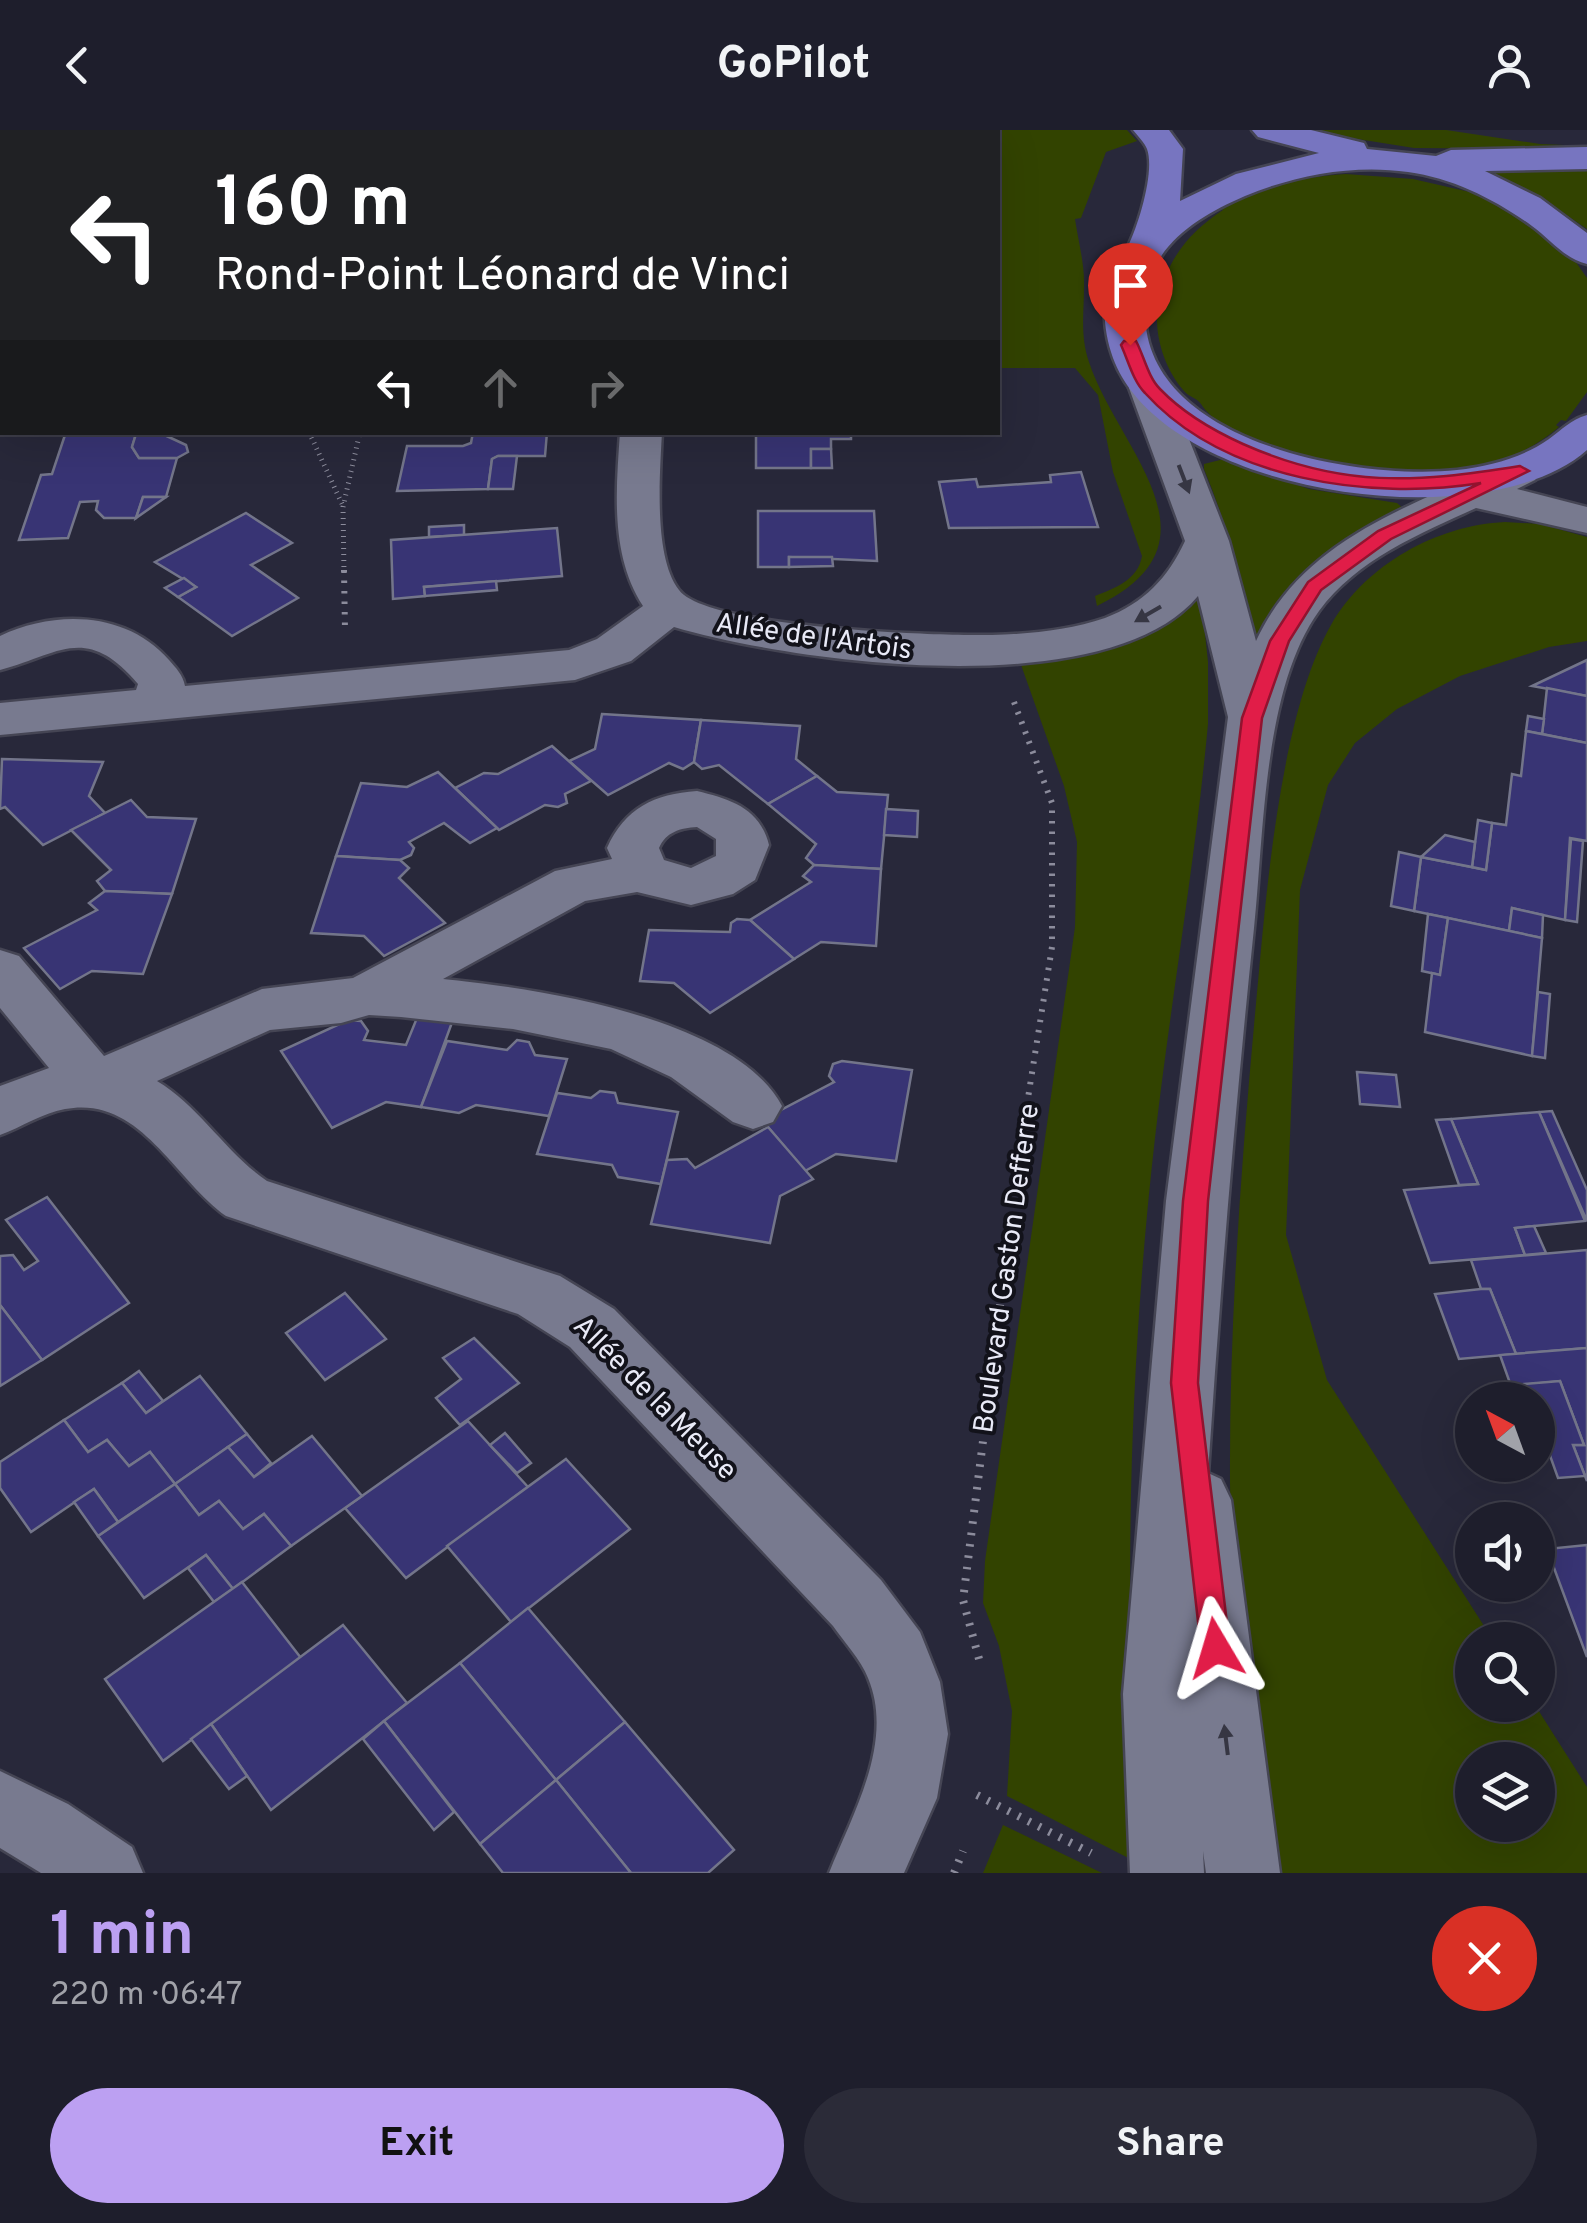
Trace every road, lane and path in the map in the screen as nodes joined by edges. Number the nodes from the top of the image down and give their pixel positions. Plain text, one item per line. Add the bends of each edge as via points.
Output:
1 (1151, 130) edge
2 (1270, 130) edge
3 (1587, 158) edge
4 (1393, 160) junction
5 (1148, 247) junction
6 (1587, 253) edge
7 (1149, 388) junction
8 (1587, 428) edge
9 (310, 435) edge
10 (359, 435) edge
11 (641, 435) edge
12 (1520, 471) junction
13 (1400, 485) junction
14 (1475, 494) junction
15 (343, 508) junction
16 (1587, 520) edge
17 (1208, 541) junction
18 (670, 608) junction
19 (0, 654) edge
20 (346, 686) junction
21 (1013, 699) dead end
22 (156, 704) junction
23 (1252, 718) junction
24 (0, 719) edge
25 (644, 872) dead end
26 (0, 970) edge
27 (368, 995) junction
28 (95, 1084) junction
29 (753, 1106) dead end
30 (0, 1112) edge
31 (1184, 1383) junction
32 (982, 1671) dead end
33 (909, 1761) junction
34 (985, 1784) dead end
35 (983, 1799) junction
36 (0, 1808) edge
37 (976, 1817) dead end
38 (969, 1836) dead end
39 (1098, 1856) dead end
40 (106, 1873) edge
41 (866, 1873) edge
42 (954, 1873) edge
43 (1167, 1873) edge
44 (1243, 1873) edge

1 - 5 main road via 1165,150 1164,193
2 - 4 main road
3 - 4 main road
4 - 5 main road via 1246,180 1183,212
4 - 6 main road via 1503,192 1556,222
5 - 7 main road via 1130,277 1125,313
7 - 13 main road via 1212,436 1270,462 1336,481
7 -> 17 street
8 - 12 main road via 1560,452
9 - 15 path
10 - 15 path
11 - 18 street via 637,503 650,572
12 - 13 main road
12 - 14 street
13 - 14 street
14 - 16 street
14 - 23 street via 1384,535 1314,586 1279,641
15 - 20 path
17 -> 18 street, Allée de l'Artois via 1182,589 1150,614 1106,632 995,650 909,650 752,631
17 - 23 street
18 - 20 street via 626,643 575,665
19 - 22 street via 33,640 96,632 152,669 162,682
20 - 22 street
21 - 32 path, Boulevard Gaston Defferre via 1052,803 1052,947 965,1570 963,1600
22 - 24 street
23 - 31 street via 1196,1201
25 - 27 street via 573,884
26 - 28 street
27 - 28 street via 262,1010
27 - 29 street via 564,1019 647,1040 721,1079
28 - 30 street, Allée de la Meuse via 40,1093
28 - 33 street, Allée de la Meuse via 141,1099 214,1176 248,1198 538,1294 592,1328 878,1630 905,1682
31 - 43 street via 1158,1694
44 -> 31 street
33 - 35 path
33 - 41 street, Allée de la Meuse
34 - 35 path
35 - 37 path
35 - 39 path
36 - 40 street
38 - 42 path

